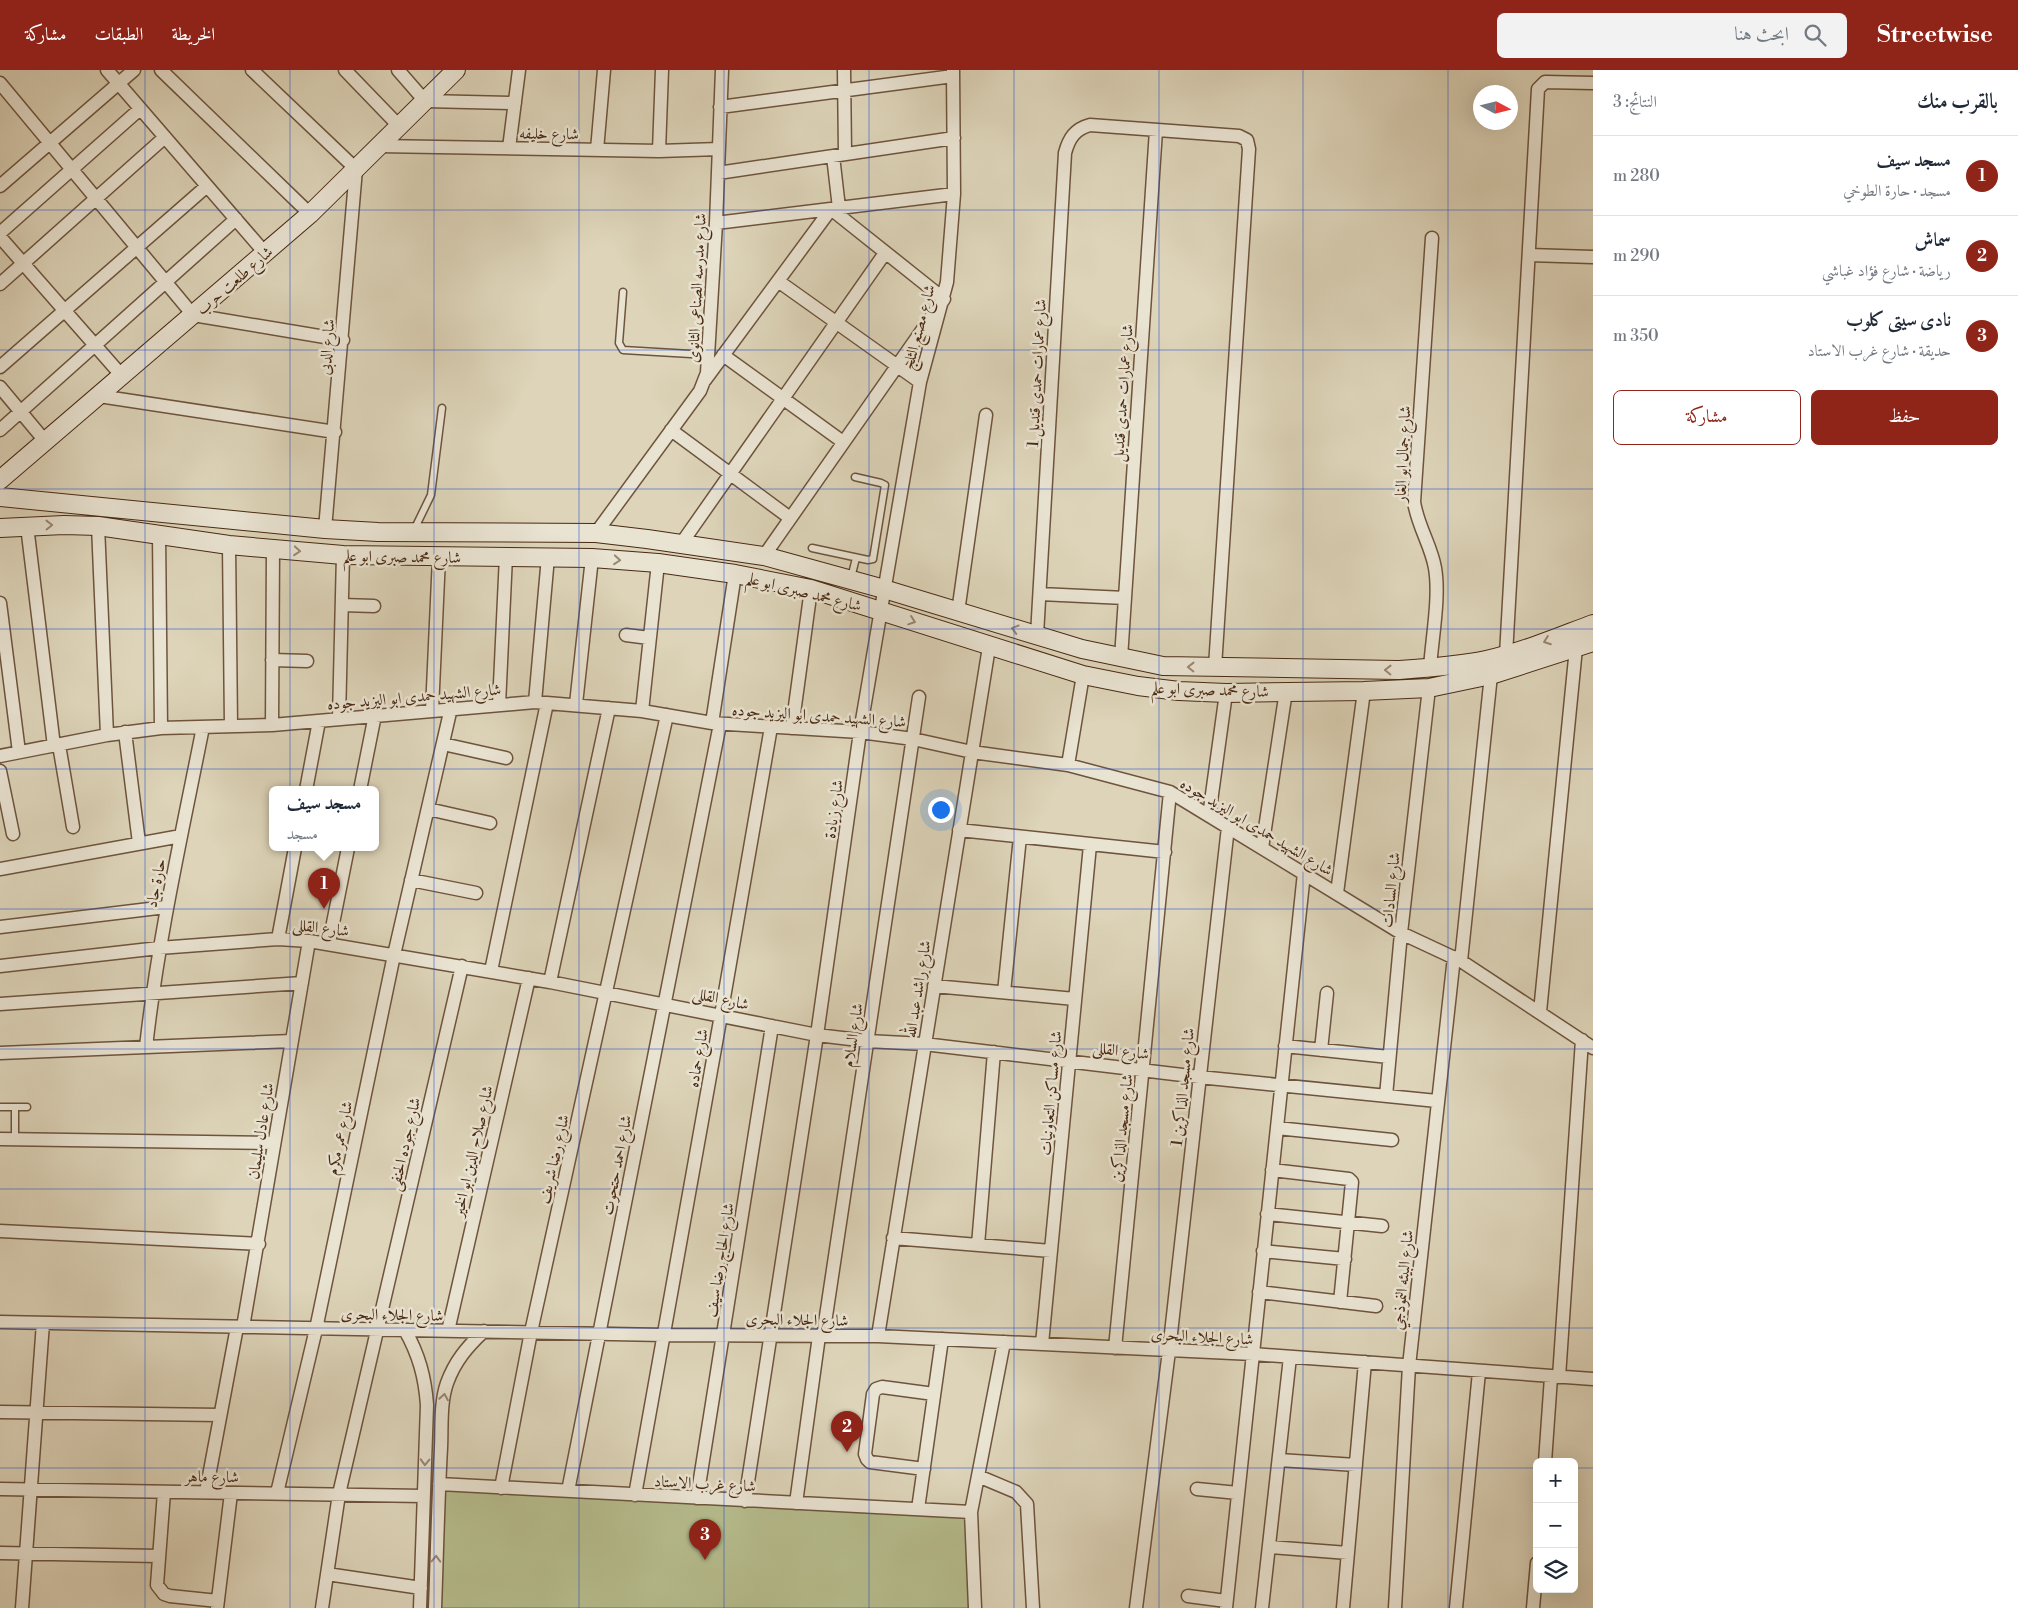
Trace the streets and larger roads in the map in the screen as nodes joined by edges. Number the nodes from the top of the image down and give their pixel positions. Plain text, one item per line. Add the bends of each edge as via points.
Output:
1 (107, 70) edge
2 (134, 70) edge
3 (161, 70) edge
4 (252, 70) edge
5 (345, 70) edge
6 (398, 70) edge
7 (519, 70) edge
8 (604, 70) edge
9 (662, 70) edge
10 (722, 70) edge
11 (844, 70) edge
12 (451, 72) edge
13 (953, 73) edge
14 (0, 83) edge
15 (118, 83) junction
16 (1593, 83) edge
17 (844, 90) junction
18 (425, 100) junction
19 (514, 103) junction
20 (720, 108) junction
21 (140, 109) junction
22 (399, 126) junction
23 (1156, 130) junction
24 (165, 137) junction
25 (954, 138) junction
26 (50, 143) junction
27 (379, 146) junction
28 (509, 148) junction
29 (719, 149) junction
30 (597, 150) junction
31 (659, 151) junction
32 (839, 155) junction
33 (72, 169) junction
34 (356, 169) junction
35 (718, 173) junction
36 (0, 186) edge
37 (207, 186) junction
38 (954, 194) junction
39 (96, 199) junction
40 (835, 208) junction
41 (310, 214) junction
42 (236, 219) junction
43 (716, 223) junction
44 (0, 233) edge
45 (0, 238) edge
46 (1432, 238) dead end
47 (136, 247) junction
48 (265, 253) junction
49 (885, 253) junction
50 (1529, 255) junction
51 (1593, 257) edge
52 (23, 264) junction
53 (778, 281) junction
54 (165, 282) junction
55 (0, 284) edge
56 (944, 299) junction
57 (64, 310) junction
58 (193, 315) junction
59 (836, 322) junction
60 (343, 340) junction
61 (95, 345) junction
62 (723, 355) junction
63 (897, 366) junction
64 (0, 367) edge
65 (122, 376) junction
66 (705, 380) junction
67 (920, 382) junction
68 (0, 387) edge
69 (99, 396) junction
70 (783, 398) junction
71 (20, 411) junction
72 (986, 415) dead end
73 (0, 430) edge
74 (671, 430) junction
75 (335, 432) junction
76 (45, 441) junction
77 (843, 442) junction
78 (730, 474) junction
79 (1, 483) edge
80 (0, 497) edge
81 (790, 518) junction
82 (27, 526) junction
83 (98, 526) junction
84 (0, 528) edge
85 (326, 529) junction
86 (159, 534) junction
87 (596, 534) junction
88 (680, 544) junction
89 (229, 545) junction
90 (273, 549) junction
91 (344, 555) junction
92 (506, 556) junction
93 (764, 556) junction
94 (439, 557) junction
95 (548, 557) junction
96 (592, 558) junction
97 (658, 563) junction
98 (735, 574) junction
99 (811, 589) junction
100 (884, 589) junction
101 (1040, 594) junction
102 (1125, 598) junction
103 (0, 603) edge
104 (342, 605) junction
105 (374, 606) dead end
106 (880, 610) junction
107 (958, 612) junction
108 (1593, 624) edge
109 (626, 635) dead end
110 (1037, 635) junction
111 (650, 638) junction
112 (1593, 642) edge
113 (989, 647) junction
114 (1576, 648) junction
115 (1506, 655) junction
116 (1121, 658) junction
117 (272, 660) junction
118 (308, 661) dead end
119 (1215, 667) junction
120 (1430, 668) junction
121 (1083, 675) junction
122 (1491, 675) junction
123 (1429, 688) junction
124 (1286, 691) junction
125 (1364, 691) junction
126 (1226, 693) junction
127 (919, 696) dead end
128 (541, 703) junction
129 (576, 704) junction
130 (499, 705) junction
131 (451, 708) junction
132 (609, 708) junction
133 (432, 710) junction
134 (642, 711) junction
135 (375, 715) junction
136 (667, 715) junction
137 (339, 718) junction
138 (319, 721) junction
139 (272, 724) junction
140 (716, 724) junction
141 (231, 726) junction
142 (204, 727) junction
143 (771, 727) junction
144 (161, 728) junction
145 (792, 728) junction
146 (125, 732) junction
147 (860, 732) junction
148 (107, 735) junction
149 (912, 739) junction
150 (443, 744) junction
151 (56, 745) junction
152 (19, 752) junction
153 (972, 752) junction
154 (0, 756) edge
155 (506, 758) dead end
156 (1068, 765) junction
157 (0, 771) edge
158 (307, 786) edge
159 (361, 786) edge
160 (1170, 792) junction
161 (428, 809) junction
162 (1209, 816) junction
163 (490, 823) dead end
164 (73, 827) dead end
165 (1228, 828) junction
166 (959, 830) junction
167 (13, 834) dead end
168 (181, 836) junction
169 (1020, 837) junction
170 (139, 843) junction
171 (1090, 844) junction
172 (1262, 848) junction
173 (294, 851) edge
174 (347, 851) edge
175 (1165, 852) junction
176 (0, 869) edge
177 (1304, 873) junction
178 (411, 880) junction
179 (476, 893) dead end
180 (1337, 893) junction
181 (166, 907) junction
182 (0, 927) edge
183 (1401, 933) junction
184 (278, 939) junction
185 (309, 941) junction
186 (329, 943) junction
187 (159, 948) junction
188 (394, 955) junction
189 (1457, 959) junction
190 (0, 966) edge
191 (462, 966) junction
192 (491, 971) junction
193 (529, 978) junction
194 (550, 982) junction
195 (302, 983) junction
196 (934, 986) junction
197 (607, 992) junction
198 (1004, 992) junction
199 (1327, 993) dead end
200 (152, 994) junction
201 (1075, 999) junction
202 (665, 1003) junction
203 (0, 1004) edge
204 (1540, 1012) junction
205 (721, 1015) junction
206 (772, 1026) junction
207 (818, 1035) junction
208 (1582, 1040) junction
209 (292, 1041) junction
210 (867, 1041) junction
211 (924, 1044) junction
212 (1285, 1046) junction
213 (146, 1047) junction
214 (1593, 1048) edge
215 (1321, 1050) junction
216 (994, 1052) junction
217 (0, 1053) edge
218 (1390, 1057) junction
219 (1069, 1060) junction
220 (1143, 1070) junction
221 (1199, 1077) junction
222 (1281, 1086) junction
223 (1386, 1096) junction
224 (1437, 1101) junction
225 (1277, 1128) junction
226 (0, 1139) edge
227 (1392, 1140) dead end
228 (274, 1142) junction
229 (1272, 1170) junction
230 (1267, 1214) junction
231 (1348, 1222) junction
232 (1382, 1226) dead end
233 (0, 1231) edge
234 (893, 1238) junction
235 (259, 1244) junction
236 (978, 1245) junction
237 (1051, 1251) junction
238 (1263, 1252) junction
239 (1345, 1260) junction
240 (1259, 1292) junction
241 (1340, 1302) junction
242 (1376, 1306) dead end
243 (0, 1322) edge
244 (43, 1323) junction
245 (240, 1327) junction
246 (316, 1329) junction
247 (378, 1330) junction
248 (405, 1330) junction
249 (448, 1331) junction
250 (484, 1331) junction
251 (531, 1332) junction
252 (599, 1333) junction
253 (664, 1335) junction
254 (723, 1335) junction
255 (771, 1336) junction
256 (821, 1336) junction
257 (878, 1336) junction
258 (942, 1339) junction
259 (1004, 1342) junction
260 (1042, 1344) junction
261 (1115, 1348) junction
262 (1169, 1351) junction
263 (1252, 1354) junction
264 (1290, 1357) junction
265 (1365, 1362) junction
266 (1409, 1366) junction
267 (1479, 1372) junction
268 (1555, 1377) junction
269 (1593, 1379) edge
270 (934, 1394) junction
271 (0, 1412) edge
272 (37, 1412) junction
273 (220, 1415) junction
274 (426, 1432) junction
275 (441, 1433) junction
276 (1545, 1458) edge
277 (1279, 1460) junction
278 (1356, 1465) junction
279 (924, 1469) junction
280 (978, 1476) junction
281 (439, 1484) junction
282 (501, 1488) junction
283 (0, 1489) edge
284 (31, 1489) junction
285 (1197, 1489) dead end
286 (568, 1491) junction
287 (164, 1492) junction
288 (206, 1492) junction
289 (231, 1493) junction
290 (277, 1493) junction
291 (1238, 1493) junction
292 (339, 1494) junction
293 (635, 1495) junction
294 (424, 1496) junction
295 (697, 1498) junction
296 (745, 1501) junction
297 (796, 1503) junction
298 (918, 1509) junction
299 (971, 1512) junction
300 (1269, 1547) junction
301 (0, 1553) edge
302 (1348, 1553) junction
303 (26, 1554) junction
304 (158, 1556) junction
305 (327, 1574) junction
306 (421, 1588) junction
307 (1534, 1593) edge
308 (1188, 1596) dead end
309 (1226, 1604) edge
310 (217, 1605) edge
311 (22, 1608) edge
312 (322, 1608) edge
313 (420, 1608) edge
314 (435, 1608) edge
315 (975, 1608) edge
316 (1033, 1608) edge
317 (1136, 1608) edge
318 (1262, 1608) edge
319 (1343, 1608) edge
320 (1395, 1608) edge
321 (1456, 1608) edge
322 (1533, 1608) edge

1 - 15 street
2 - 15 street
3 - 41 street
4 - 34 street
5 - 22 street
6 - 18 street
7 - 19 street
8 - 30 street
9 - 31 street
10 - 20 street, شارع مدرسه الصناعى الثانوى
11 - 17 street
12 - 18 street, شارع طلعت حرب
13 - 17 street
13 - 25 street, شارع مصنع الثلج
14 - 26 street
15 - 21 street
15 - 26 street
16 - 50 street via 1545,82 1538,89
17 - 20 street
17 - 32 street
18 - 19 street
18 - 22 street, شارع طلعت حرب
19 - 28 street
20 - 29 street, شارع مدرسه الصناعى الثانوى
21 - 24 street
21 - 33 street
22 - 27 street, شارع طلعت حرب
23 - 101 street, شارع عمارات حمدى قنديل 1 via 1090,125 1070,138 1065,154
23 - 102 street, شارع عمارات حمدى قنديل
23 - 119 street via 1239,136 1245,138 1249,146
24 - 37 street
24 - 39 street
25 - 32 street
25 - 38 street, شارع مصنع الثلج
26 - 33 street
26 - 36 street
27 - 28 street, شارع خليفه
27 - 34 street, شارع طلعت حرب
28 - 30 street, شارع خليفه
29 - 31 street, شارع خليفه
29 - 35 street, شارع مدرسه الصناعى الثانوى
30 - 31 street, شارع خليفه
32 - 35 street
32 - 40 street
33 - 39 street
33 - 44 street
34 - 41 street, شارع طلعت حرب
34 - 60 street, شارع الدبى
35 - 43 street, شارع مدرسه الصناعى الثانوى
37 - 42 street
37 - 47 street
38 - 40 street
38 - 56 street, شارع مصنع الثلج
39 - 47 street
39 - 52 street
40 - 43 street
40 - 49 street
40 - 53 street
41 - 48 street, شارع طلعت حرب
42 - 48 street
42 - 54 street
43 - 66 street, شارع مدرسه الصناعى الثانوى
45 - 52 street
46 - 120 street, شارع جمال ابو الغار via 1414,502 1436,574
47 - 54 street
47 - 57 street
48 - 58 street, شارع طلعت حرب
49 - 56 street
49 - 59 street
50 - 51 street
50 - 115 street
52 - 55 street
52 - 57 street
53 - 59 street
53 - 62 street
54 - 58 street
54 - 61 street
56 - 63 street
56 - 67 street, شارع مصنع الثلج
57 - 61 street
57 - 64 street
58 - 60 street
58 - 65 street, شارع طلعت حرب
59 - 63 street
59 - 70 street
60 - 75 street, شارع الدبى
61 - 65 street
61 - 71 street
62 - 66 street
62 - 70 street
63 - 67 street
63 - 77 street
65 - 69 street, شارع طلعت حرب
66 - 74 street, شارع مدرسه الصناعى الثانوى
67 - 100 street, شارع مصنع الثلج
68 - 71 street
69 - 75 street
69 - 76 street, شارع طلعت حرب
70 - 77 street
70 - 78 street
71 - 73 street
71 - 76 street
72 - 107 street
74 - 78 street
74 - 87 street, شارع مدرسه الصناعى الثانوى
75 - 85 street, شارع الدبى
76 - 79 street, شارع طلعت حرب
77 - 81 street
78 - 81 street
78 - 88 street
80 - 85 street, شارع محمد صبرى ابو علم
81 - 93 street
82 -> 83 street, شارع محمد صبرى ابو علم
82 - 84 street, شارع محمد صبرى ابو علم
82 - 151 street
83 - 86 street, شارع محمد صبرى ابو علم
83 - 148 street
85 - 87 street, شارع محمد صبرى ابو علم
86 - 89 street, شارع محمد صبرى ابو علم
86 - 144 street
87 - 88 street, شارع محمد صبرى ابو علم
88 - 93 street, شارع محمد صبرى ابو علم
89 - 90 street, شارع محمد صبرى ابو علم
89 - 141 street
90 -> 91 street, شارع محمد صبرى ابو علم
90 - 117 street
91 - 94 street, شارع محمد صبرى ابو علم
91 - 104 street
92 - 94 street, شارع محمد صبرى ابو علم
92 - 95 street, شارع محمد صبرى ابو علم
92 - 130 street
93 - 100 street, شارع محمد صبرى ابو علم
94 - 133 street
95 - 96 street, شارع محمد صبرى ابو علم
95 - 128 street
96 -> 97 street, شارع محمد صبرى ابو علم
96 - 129 street
97 - 98 street, شارع محمد صبرى ابو علم
97 - 111 street
98 - 99 street, شارع محمد صبرى ابو علم
98 - 140 street, شارع احمد حتحوت
99 - 106 street, شارع محمد صبرى ابو علم
99 - 145 street
100 - 106 street, شارع زيادة
100 - 107 street, شارع محمد صبرى ابو علم
101 - 102 street
101 - 110 street, شارع عمارات حمدى قنديل 1
102 - 116 street, شارع عمارات حمدى قنديل
103 - 152 street
104 - 105 street
104 - 137 street
106 -> 113 street, شارع محمد صبرى ابو علم
106 - 147 street, شارع زيادة
110 -> 107 street, شارع محمد صبرى ابو علم
108 -> 115 street, شارع محمد صبرى ابو علم
109 - 111 street
110 - 116 street, شارع محمد صبرى ابو علم
111 - 134 street
112 - 114 street, شارع محمد صبرى ابو علم
113 - 121 street, شارع محمد صبرى ابو علم
113 - 153 street, شارع راشد عبد الله
114 - 122 street, شارع محمد صبرى ابو علم
114 - 204 street
115 - 120 street, شارع محمد صبرى ابو علم
119 -> 116 street, شارع محمد صبرى ابو علم via 1163,666
117 - 118 street
117 - 139 street
120 -> 119 street, شارع محمد صبرى ابو علم
121 - 126 street, شارع محمد صبرى ابو علم via 1138,686
121 - 156 street
122 - 123 street, شارع محمد صبرى ابو علم
122 - 189 street, شارع البيئه النموذجي
123 - 125 street, شارع محمد صبرى ابو علم
123 - 183 street, شارع السادات
124 - 125 street, شارع محمد صبرى ابو علم
124 - 126 street, شارع محمد صبرى ابو علم
124 - 172 street
125 - 180 street
126 - 162 street
127 - 149 street, شارع السلام
128 - 129 street, شارع الشهيد حمدى ابو اليزيد جوده
128 - 130 street, شارع الشهيد حمدى ابو اليزيد جوده
128 - 192 street
129 - 132 street, شارع الشهيد حمدى ابو اليزيد جوده
130 - 131 street, شارع الشهيد حمدى ابو اليزيد جوده
131 - 133 street, شارع الشهيد حمدى ابو اليزيد جوده
131 - 150 street, شارع عمر مكرم
132 - 134 street, شارع الشهيد حمدى ابو اليزيد جوده
132 - 194 street
133 - 135 street, شارع الشهيد حمدى ابو اليزيد جوده
134 - 136 street, شارع الشهيد حمدى ابو اليزيد جوده
135 - 137 street, شارع الشهيد حمدى ابو اليزيد جوده
135 - 159 street
136 - 140 street, شارع الشهيد حمدى ابو اليزيد جوده
136 - 197 street, شارع رضا شريف
137 - 138 street, شارع الشهيد حمدى ابو اليزيد جوده
138 - 139 street, شارع الشهيد حمدى ابو اليزيد جوده
138 - 158 street
139 - 141 street, شارع الشهيد حمدى ابو اليزيد جوده
140 - 143 street, شارع الشهيد حمدى ابو اليزيد جوده
140 - 202 street, شارع احمد حتحوت
141 - 142 street, شارع الشهيد حمدى ابو اليزيد جوده
142 - 144 street, شارع الشهيد حمدى ابو اليزيد جوده
142 - 168 street, حارة جاد
143 - 145 street, شارع الشهيد حمدى ابو اليزيد جوده
143 - 205 street, شارع حماده
144 - 146 street, شارع الشهيد حمدى ابو اليزيد جوده
145 - 147 street, شارع الشهيد حمدى ابو اليزيد جوده
146 - 148 street, شارع الشهيد حمدى ابو اليزيد جوده
146 - 170 street
147 - 149 street, شارع الشهيد حمدى ابو اليزيد جوده
147 - 207 street, شارع زيادة
148 - 151 street, شارع الشهيد حمدى ابو اليزيد جوده
149 - 153 street, شارع الشهيد حمدى ابو اليزيد جوده
149 - 210 street, شارع السلام
150 - 155 street
150 - 161 street, شارع عمر مكرم
151 - 152 street, شارع الشهيد حمدى ابو اليزيد جوده
151 - 164 street
152 - 154 street, شارع الشهيد حمدى ابو اليزيد جوده
153 - 156 street, شارع الشهيد حمدى ابو اليزيد جوده
153 - 166 street, شارع راشد عبد الله
156 - 160 street, شارع الشهيد حمدى ابو اليزيد جوده
157 - 167 street
160 - 162 street, شارع الشهيد حمدى ابو اليزيد جوده
160 - 175 street, شارع مسجد الذاكرين
161 - 163 street
161 - 178 street, شارع عمر مكرم
162 - 165 street, شارع الشهيد حمدى ابو اليزيد جوده
165 - 172 street, شارع الشهيد حمدى ابو اليزيد جوده
165 - 221 street, شارع مسجد الذاكرين 1
166 - 169 street
166 - 196 street, شارع راشد عبد الله
168 - 170 street
168 - 181 street, حارة جاد
169 - 171 street
169 - 198 street
170 - 176 street
171 - 175 street
171 - 201 street, شارع مساكن التعاونيات
172 - 177 street, شارع الشهيد حمدى ابو اليزيد جوده
173 - 184 street
174 - 186 street
175 - 220 street, شارع مسجد الذاكرين
177 - 180 street, شارع الشهيد حمدى ابو اليزيد جوده
177 - 212 street
178 - 179 street
178 - 188 street, شارع عمر مكرم
180 - 183 street, شارع الشهيد حمدى ابو اليزيد جوده
181 - 182 street
181 - 187 street, حارة جاد
183 - 189 street, شارع الشهيد حمدى ابو اليزيد جوده
183 - 218 street, شارع السادات
184 - 185 street, شارع القللى
184 - 187 street, شارع القللى
185 - 186 street, شارع القللى
185 - 195 street, شارع عادل سليمان
186 - 188 street, شارع القللى
187 - 190 street, شارع القللى
187 - 200 street, حارة جاد
188 - 191 street, شارع القللى
188 - 246 street, شارع عمر مكرم
189 - 204 street, شارع الشهيد حمدى ابو اليزيد جوده
189 - 224 street, شارع البيئه النموذجي
191 - 192 street, شارع القللى
191 - 247 street, شارع جوده الحنفى
192 - 193 street, شارع القللى
193 - 194 street, شارع القللى
193 - 249 street, شارع صلاح الدين ابو الخير
194 - 197 street, شارع القللى
195 - 200 street
195 - 209 street, شارع عادل سليمان
196 - 198 street
196 - 211 street, شارع راشد عبد الله
197 - 202 street, شارع القللى
197 - 251 street, شارع رضا شريف
198 - 201 street
199 - 215 street
200 - 203 street
200 - 213 street, حارة جاد
201 - 219 street, شارع مساكن التعاونيات
202 - 205 street, شارع القللى
202 - 252 street, شارع احمد حتحوت
204 - 208 street, شارع الشهيد حمدى ابو اليزيد جوده
205 - 206 street, شارع القللى
205 - 253 street, شارع حماده
206 - 207 street, شارع القللى
206 - 254 street, شارع الحاج رضا سيف
207 - 210 street, شارع القللى
207 - 255 street, شارع زيادة
208 - 214 street, شارع الشهيد حمدى ابو اليزيد جوده
208 - 268 street
209 - 213 street
209 - 228 street, شارع عادل سليمان
210 - 211 street, شارع القللى
210 - 256 street, شارع السلام
211 - 216 street, شارع القللى
211 - 234 street, شارع راشد عبد الله
212 - 215 street
212 - 222 street
213 - 217 street
215 - 218 street
216 - 219 street, شارع القللى
216 - 236 street
218 - 223 street, شارع السادات
219 - 220 street, شارع القللى
219 - 237 street, شارع مساكن التعاونيات
220 - 221 street, شارع القللى
220 - 261 street, شارع مسجد الذاكرين
221 - 222 street, شارع القللى
221 - 262 street, شارع مسجد الذاكرين 1
222 - 223 street, شارع القللى
222 - 225 street
223 - 224 street, شارع القللى
224 - 266 street, شارع البيئه النموذجي
225 - 227 street
225 - 229 street
226 - 228 street
228 - 235 street, شارع عادل سليمان
229 - 230 street
229 - 231 street via 1351,1180
230 - 231 street
230 - 238 street
231 - 232 street
231 - 239 street
233 - 235 street
234 - 236 street
234 - 257 street, شارع راشد عبد الله
235 - 245 street, شارع عادل سليمان
236 - 237 street
237 - 260 street, شارع مساكن التعاونيات
238 - 239 street
238 - 240 street
239 - 241 street
240 - 241 street
240 - 263 street
241 - 242 street
243 - 244 street, شارع الجلاء البحرى
244 - 245 street, شارع الجلاء البحرى
244 - 272 street
245 - 246 street, شارع الجلاء البحرى
245 - 273 street, شارع عادل سليمان
246 - 247 street, شارع الجلاء البحرى
246 - 290 street, شارع عمر مكرم
247 - 248 street, شارع الجلاء البحرى
247 - 292 street, شارع جوده الحنفى
248 - 249 street, شارع الجلاء البحرى
248 - 274 street via 424,1373
249 - 250 street, شارع الجلاء البحرى
250 - 251 street, شارع الجلاء البحرى
275 -> 250 street via 446,1386 454,1365 467,1346
251 - 252 street, شارع الجلاء البحرى
251 - 282 street, شارع رضا شريف
252 - 253 street, شارع الجلاء البحرى
252 - 286 street, شارع احمد حتحوت
253 - 254 street, شارع الجلاء البحرى
253 - 293 street, شارع حماده
254 - 255 street, شارع الجلاء البحرى
254 - 295 street, شارع الحاج رضا سيف
255 - 256 street, شارع الجلاء البحرى
255 - 296 street, شارع زيادة
256 - 257 street, شارع الجلاء البحرى
256 - 297 street, شارع السلام
257 - 258 street, شارع الجلاء البحرى
258 - 259 street, شارع الجلاء البحرى
258 - 270 street
259 - 260 street, شارع الجلاء البحرى
259 - 280 street
260 - 261 street, شارع الجلاء البحرى
261 - 262 street, شارع الجلاء البحرى
262 - 263 street, شارع الجلاء البحرى
262 - 317 street, شارع مسجد الذاكرين 1
263 - 264 street, شارع الجلاء البحرى
263 - 291 street
264 - 265 street, شارع الجلاء البحرى
264 - 277 street
265 - 266 street, شارع الجلاء البحرى
265 - 278 street
266 - 267 street, شارع الجلاء البحرى
266 - 320 street, شارع البيئه النموذجي
267 - 268 street, شارع الجلاء البحرى
267 - 321 street
268 - 269 street, شارع الجلاء البحرى
268 - 276 street
270 - 279 street
270 - 279 street via 882,1386 873,1394 867,1459
271 - 272 street
272 - 273 street
272 - 284 street
273 - 288 street, شارع عادل سليمان
274 - 275 street via 434,1430
274 -> 294 street
275 - 281 street
277 - 278 street
277 - 300 street
278 - 302 street
279 - 298 street
280 - 299 street
280 - 316 street via 1016,1492 1027,1504
281 - 282 street, شارع غرب الاستاد
314 -> 281 street
282 - 286 street, شارع غرب الاستاد
283 - 284 street, شارع ماهر
284 - 287 street, شارع ماهر
284 - 303 street
285 - 291 street
286 - 293 street, شارع غرب الاستاد
287 - 288 street, شارع ماهر
287 - 304 street
288 - 289 street, شارع ماهر
289 - 290 street, شارع ماهر
289 - 310 street
290 - 292 street, شارع ماهر
291 - 309 street
292 - 294 street, شارع ماهر
292 - 305 street, شارع جوده الحنفى
293 - 295 street, شارع غرب الاستاد
294 - 306 street
295 - 296 street, شارع غرب الاستاد
296 - 297 street, شارع غرب الاستاد
297 - 298 street, شارع غرب الاستاد
298 - 299 street, شارع غرب الاستاد
299 - 315 street
300 - 302 street
300 - 318 street
301 - 303 street
302 - 319 street
303 - 304 street
303 - 311 street
304 - 310 street via 157,1585 164,1594
305 - 306 street
305 - 312 street, شارع جوده الحنفى
306 - 313 street
307 - 322 street
308 - 309 street

